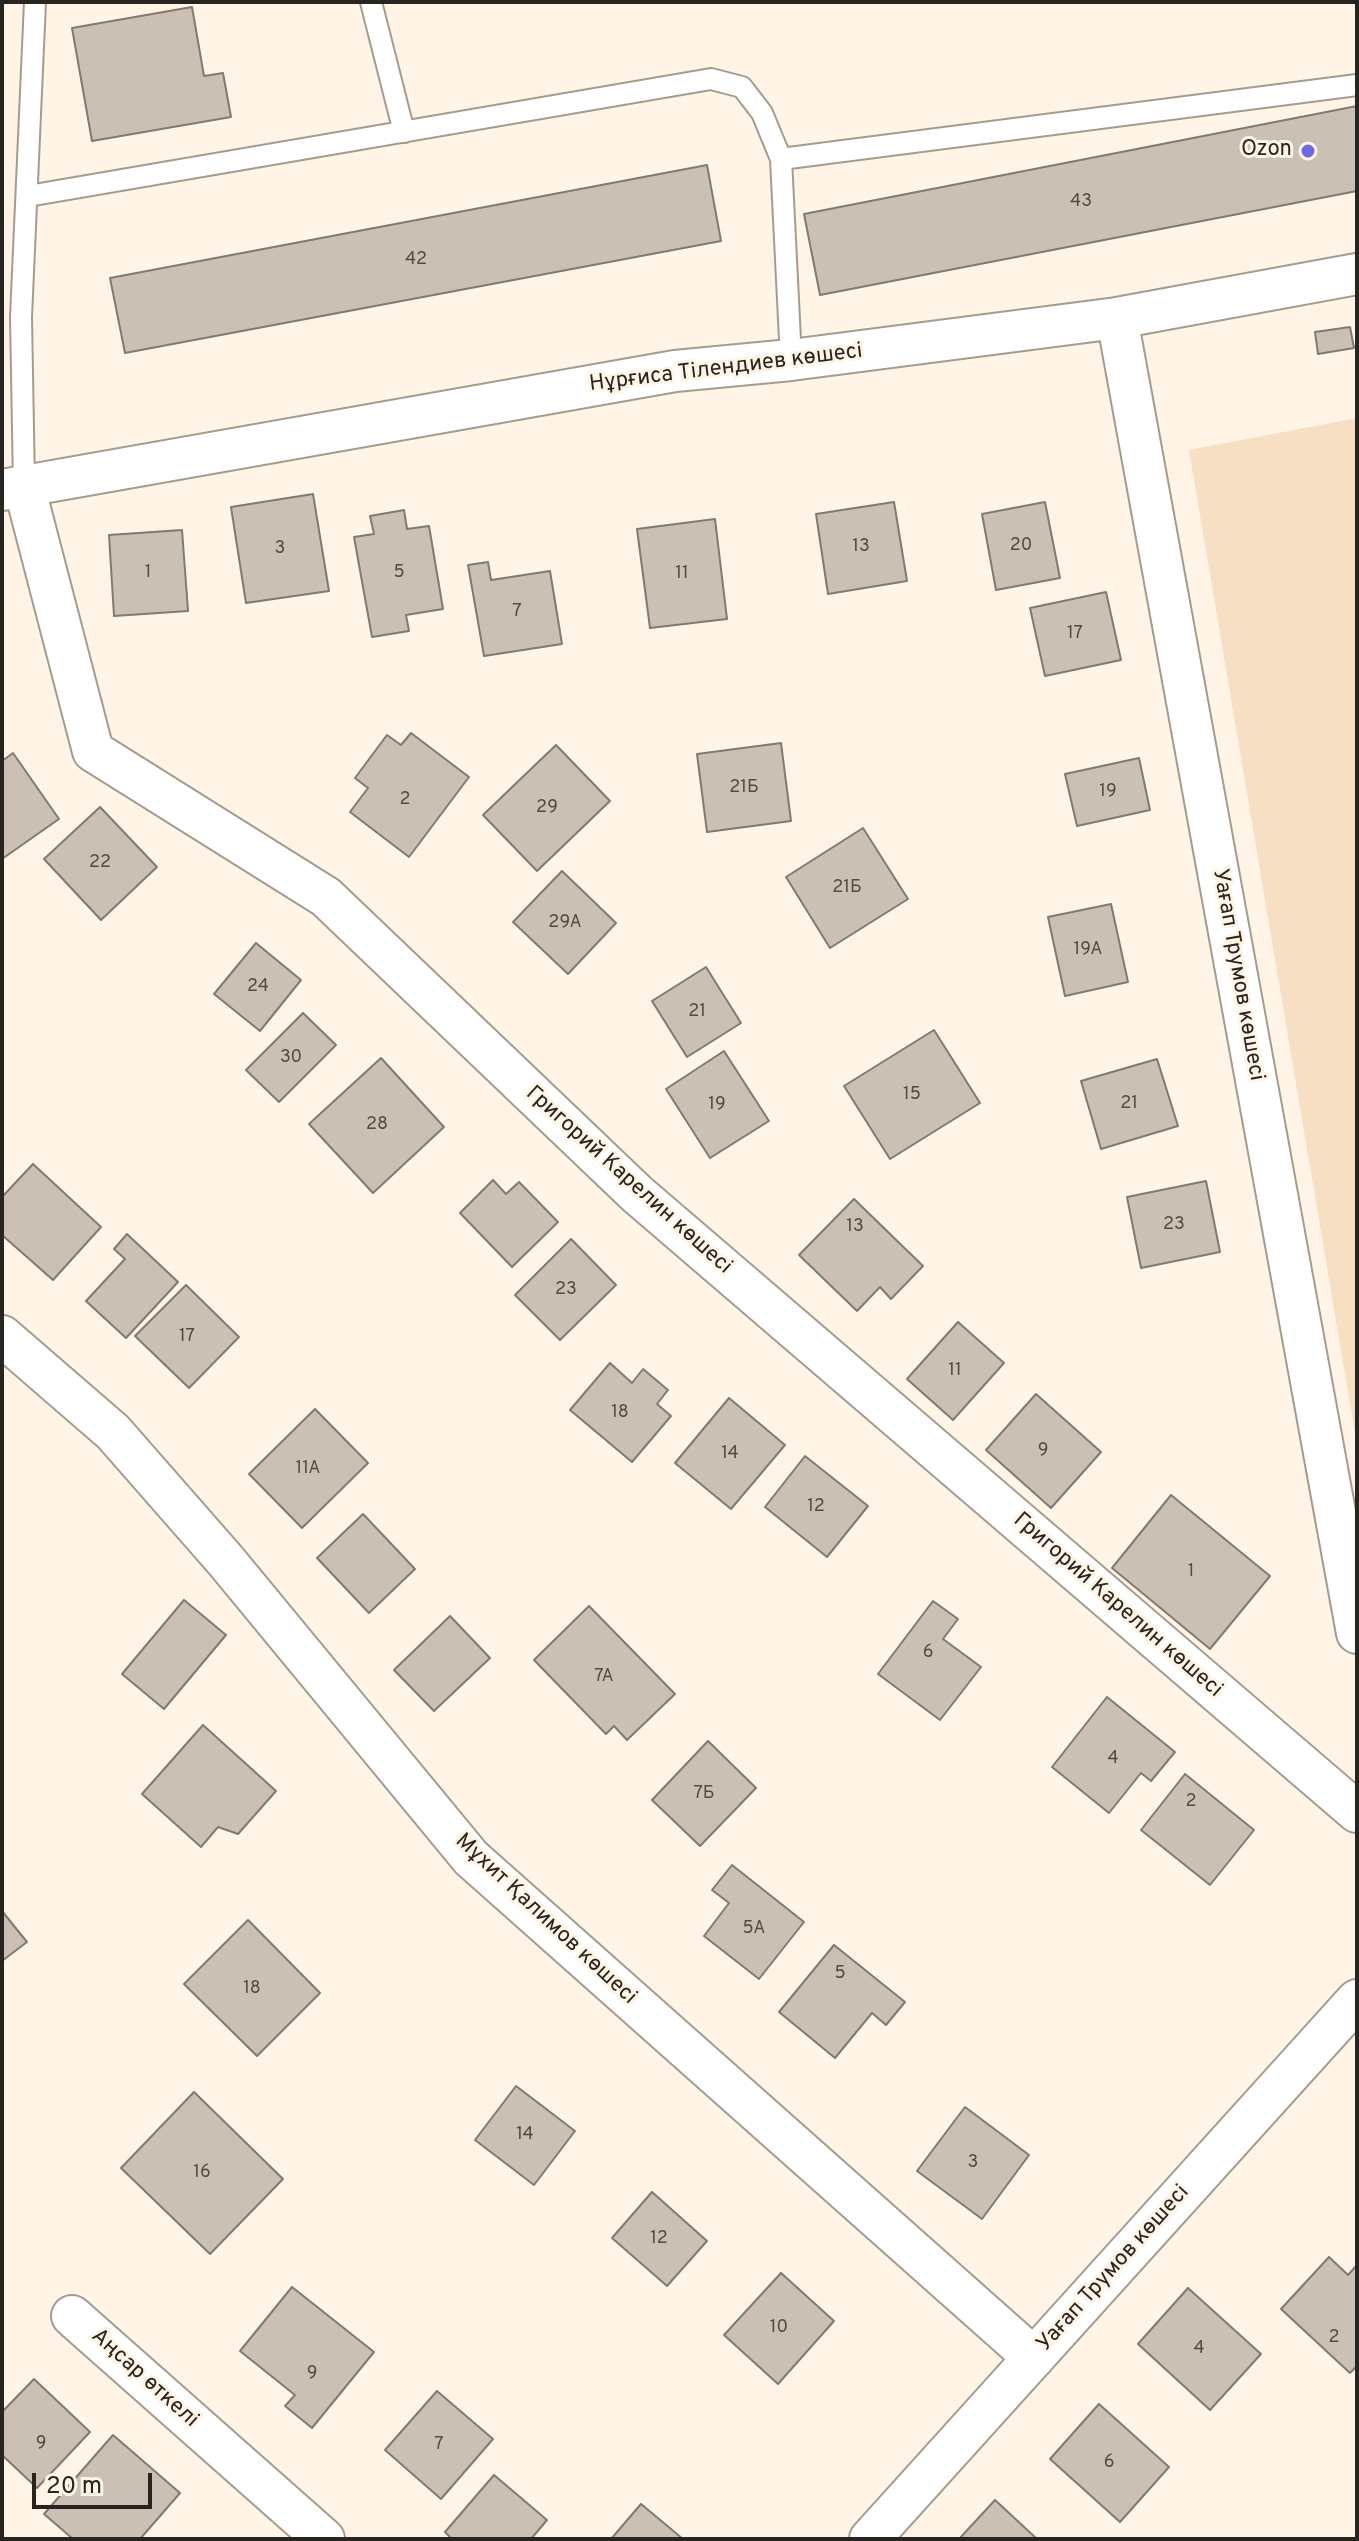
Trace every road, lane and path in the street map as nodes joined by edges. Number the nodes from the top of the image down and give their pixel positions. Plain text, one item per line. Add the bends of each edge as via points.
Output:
1 (35, 2) edge
2 (371, 2) edge
3 (1357, 85) edge
4 (404, 132) junction
5 (781, 159) junction
6 (28, 196) junction
7 (1357, 274) edge
8 (1117, 318) junction
9 (12, 319) edge
10 (791, 360) junction
11 (13, 488) edge
12 (2, 1336) edge
13 (1357, 1633) edge
14 (1357, 1812) edge
15 (1357, 2000) edge
16 (72, 2316) dead end
17 (1034, 2358) junction
18 (324, 2539) edge
19 (870, 2539) edge

1 - 6 lane
2 - 4 lane
3 - 5 lane
4 - 5 lane via 711,79 742,87 762,113
4 - 6 lane
5 - 10 lane
6 - 9 lane
7 - 8 street, Нұрғиса Тілендиев көшесі
8 - 10 street, Нұрғиса Тілендиев көшесі
8 - 13 street, Уағап Трумов көшесі
9 - 11 lane
10 - 11 street, Нұрғиса Тілендиев көшесі via 675,371
11 - 14 street, Григорий Карелин көшесі via 93,751 326,897 637,1194
12 - 17 street, Мұхит Қалимов көшесі via 113,1432 471,1858
15 - 17 street, Уағап Трумов көшесі
16 - 18 street, Аңсар өткелі
17 - 19 street, Уағап Трумов көшесі

